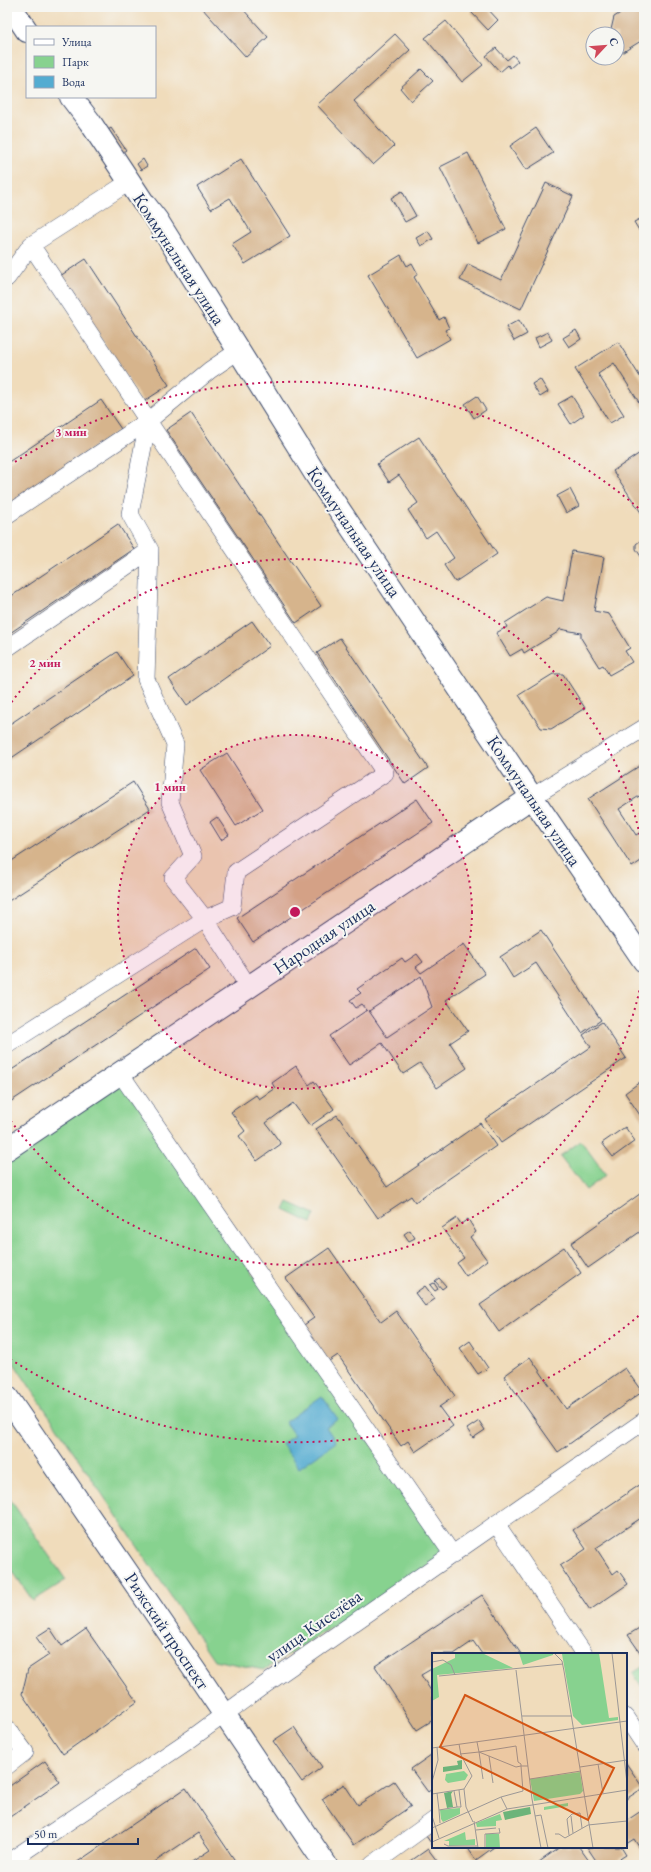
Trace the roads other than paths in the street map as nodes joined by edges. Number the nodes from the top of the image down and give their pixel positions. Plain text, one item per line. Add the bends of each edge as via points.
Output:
1 (11, 7) edge
2 (26, 29) edge
3 (73, 98) edge
4 (129, 182) junction
5 (31, 245) junction
6 (7, 278) edge
7 (238, 351) junction
8 (148, 421) junction
9 (7, 515) edge
10 (150, 550) junction
11 (7, 648) edge
12 (644, 728) edge
13 (532, 797) junction
14 (205, 919) junction
15 (644, 961) edge
16 (248, 986) junction
17 (7, 1045) edge
18 (120, 1073) junction
19 (7, 1149) edge
20 (7, 1397) edge
21 (644, 1421) edge
22 (497, 1525) junction
23 (453, 1555) junction
24 (583, 1653) edge
25 (224, 1714) junction
26 (627, 1718) edge
27 (7, 1728) edge
28 (644, 1744) edge
29 (7, 1766) edge
30 (432, 1822) edge
31 (7, 1864) edge
32 (326, 1865) edge
33 (372, 1865) edge

1 - 2 main road
3 - 4 main road, Коммунальная улица
4 - 5 street
4 - 7 main road, Коммунальная улица via 157,220
5 - 6 street
5 - 8 street
7 - 8 street via 210,370
7 - 13 main road, Коммунальная улица via 316,475
8 - 9 street
8 - 10 street via 130,514
8 - 14 street via 385,773 236,872 232,907
10 - 11 street
10 - 14 street via 146,679 175,744 170,802 193,856 173,878
12 - 13 street, Народная улица
13 - 15 main road, Коммунальная улица
13 - 16 main road, Народная улица via 288,962
14 - 16 street
14 - 17 street
16 - 18 main road, Народная улица
18 - 19 main road, Народная улица
18 - 23 street
20 - 25 main road, Рижский проспект
21 - 22 street, улица Киселёва
22 - 23 street, улица Киселёва
22 - 24 street
23 - 25 street, улица Киселёва
25 - 31 street, улица Киселёва
25 - 32 main road, Рижский проспект
26 - 28 street
27 - 29 street via 25,1752
30 - 33 street

